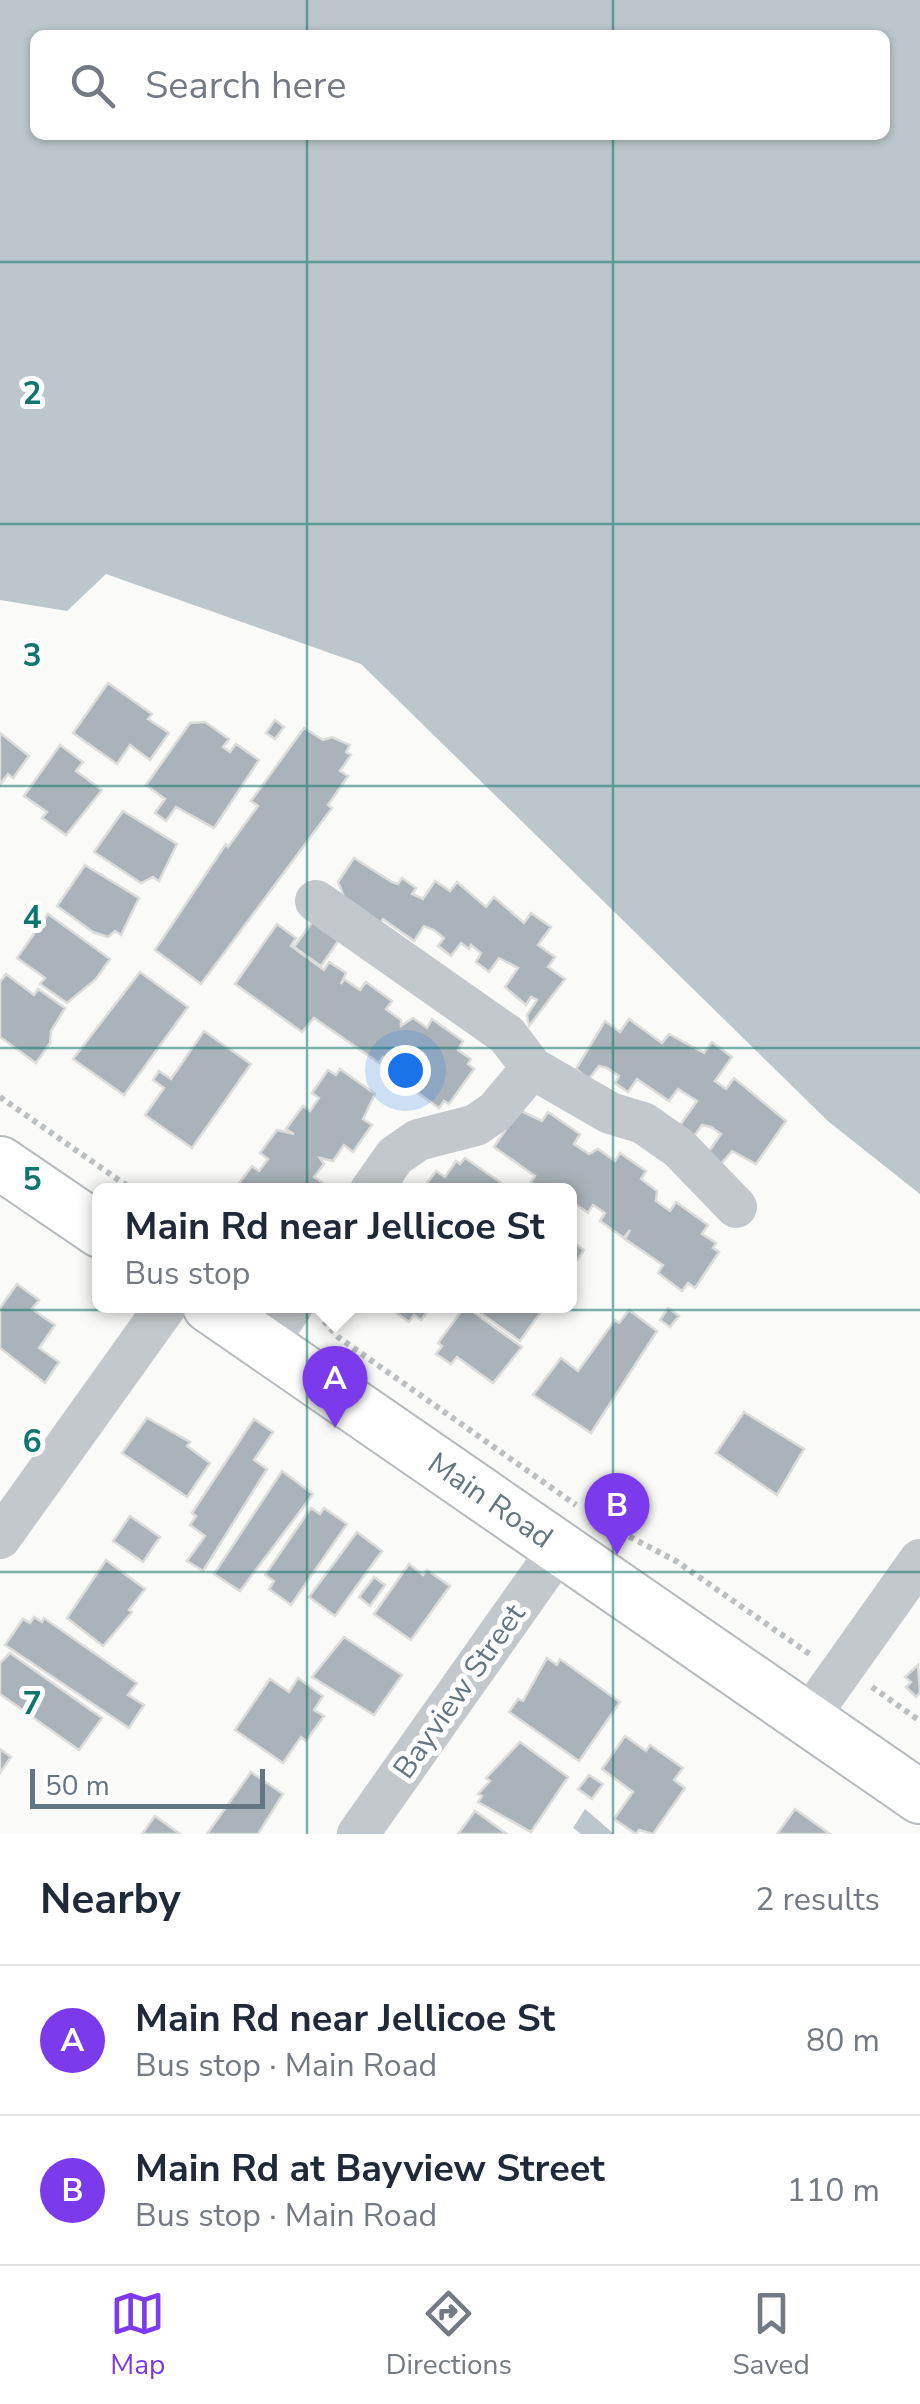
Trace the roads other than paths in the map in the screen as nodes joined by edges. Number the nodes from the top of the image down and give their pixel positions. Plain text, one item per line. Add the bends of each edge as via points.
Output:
1 (316, 901) dead end
2 (532, 1068) junction
3 (0, 1163) edge
4 (377, 1183) edge
5 (736, 1207) dead end
6 (92, 1226) edge
7 (161, 1313) edge
8 (246, 1313) edge
9 (293, 1322) edge
10 (0, 1538) edge
11 (559, 1548) junction
12 (920, 1560) edge
13 (807, 1718) junction
14 (920, 1797) edge
15 (358, 1834) edge

1 - 2 street via 507,1036
2 - 4 street via 496,1111 476,1125 418,1140 395,1156
2 - 5 street via 643,1123 679,1148
3 - 6 main road
7 - 10 street
8 - 9 main road, Main Road
9 - 11 main road, Main Road
11 - 13 main road, Main Road
11 - 15 street, Bayview Street
12 - 13 street
13 - 14 main road, Main Road

